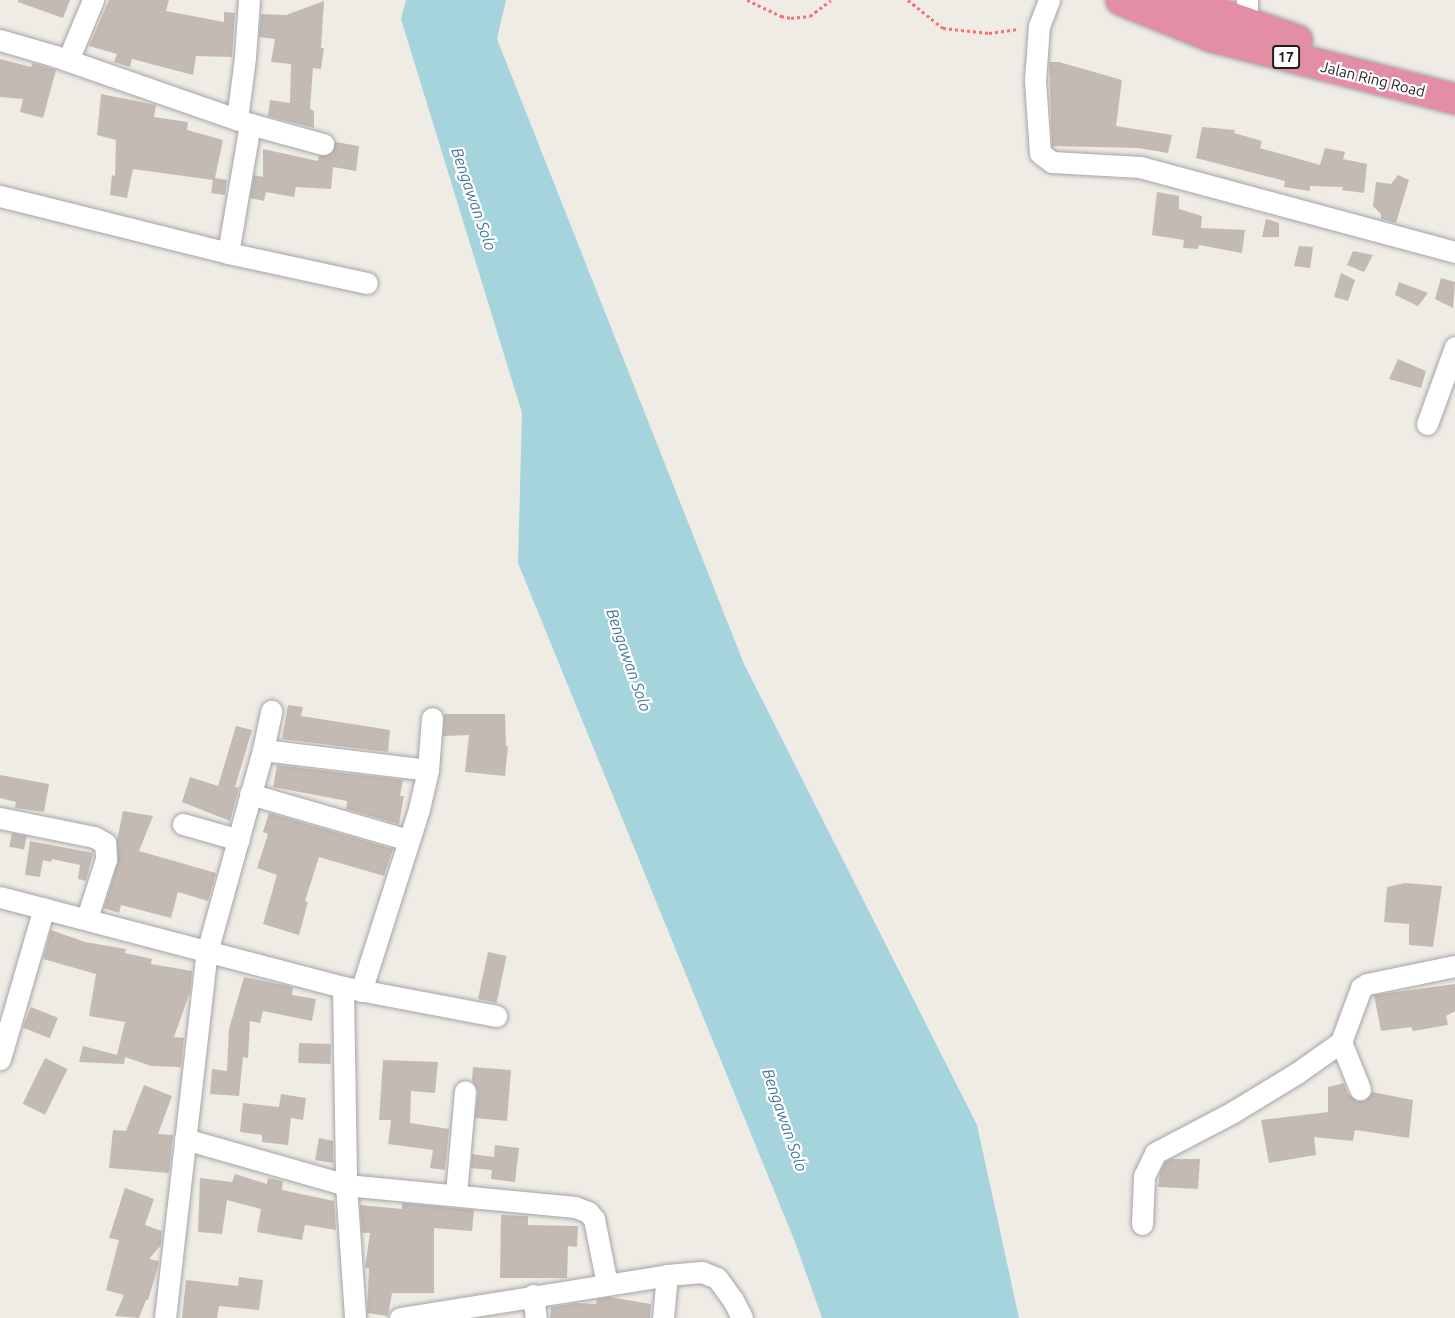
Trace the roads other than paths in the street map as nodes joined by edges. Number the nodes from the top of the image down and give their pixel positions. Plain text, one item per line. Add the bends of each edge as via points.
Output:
1 (93, 0) edge
2 (249, 0) edge
3 (1050, 0) edge
4 (1121, 0) edge
5 (1180, 0) edge
6 (1247, 12) edge
7 (0, 40) edge
8 (68, 60) junction
9 (1455, 82) edge
10 (1455, 99) edge
11 (243, 122) junction
12 (323, 144) dead end
13 (0, 196) edge
14 (1455, 252) edge
15 (228, 253) junction
16 (367, 283) dead end
17 (1455, 347) edge
18 (1427, 424) dead end
19 (271, 711) dead end
20 (432, 718) dead end
21 (263, 750) junction
22 (428, 770) junction
23 (250, 794) junction
24 (0, 818) edge
25 (183, 824) dead end
26 (239, 840) junction
27 (408, 840) junction
28 (0, 897) edge
29 (44, 908) junction
30 (87, 918) junction
31 (207, 952) junction
32 (1455, 966) edge
33 (352, 989) junction
34 (496, 1016) dead end
35 (1341, 1042) junction
36 (0, 1059) edge
37 (1360, 1089) dead end
38 (465, 1090) dead end
39 (184, 1139) junction
40 (346, 1185) junction
41 (456, 1194) junction
42 (1142, 1224) dead end
43 (667, 1275) junction
44 (607, 1284) junction
45 (533, 1295) junction
46 (480, 1311) edge
47 (165, 1318) edge
48 (355, 1318) edge
49 (400, 1318) edge
50 (536, 1318) edge
51 (663, 1318) edge
52 (742, 1318) edge

1 - 8 street
2 - 11 street
3 - 14 street via 1040,26 1035,80 1040,153 1052,162 1140,168
4 - 10 highway, Jalan Ring Road / 17 via 1212,37
5 - 6 highway, Jalan Ring Road / 17
6 - 9 highway, Jalan Ring Road / 17 via 1338,52
7 - 8 street
8 - 11 street
11 - 12 street
11 - 15 street
13 - 15 street
15 - 16 street
17 - 18 street
19 - 21 street
20 - 22 street
21 - 22 street
21 - 23 street
22 - 27 street
23 - 26 street
23 - 27 street
24 - 30 street via 94,837 105,843 106,859
25 - 26 street
26 - 31 street
27 - 33 street
28 - 29 street
29 - 30 street
29 - 36 street
30 - 31 street
31 - 33 street
31 - 39 street
32 - 35 street via 1367,984 1361,988
33 - 34 street
33 - 40 street
35 - 37 street
35 - 42 street via 1233,1112 1155,1153 1144,1176
38 - 41 street
39 - 40 street
39 - 47 street
40 - 41 street
40 - 48 street
41 - 44 street via 575,1206 588,1212 596,1226
43 - 44 street
43 - 51 street
43 - 52 street via 710,1274 725,1288
44 - 45 street
45 - 46 street
45 - 50 street
46 - 49 street

